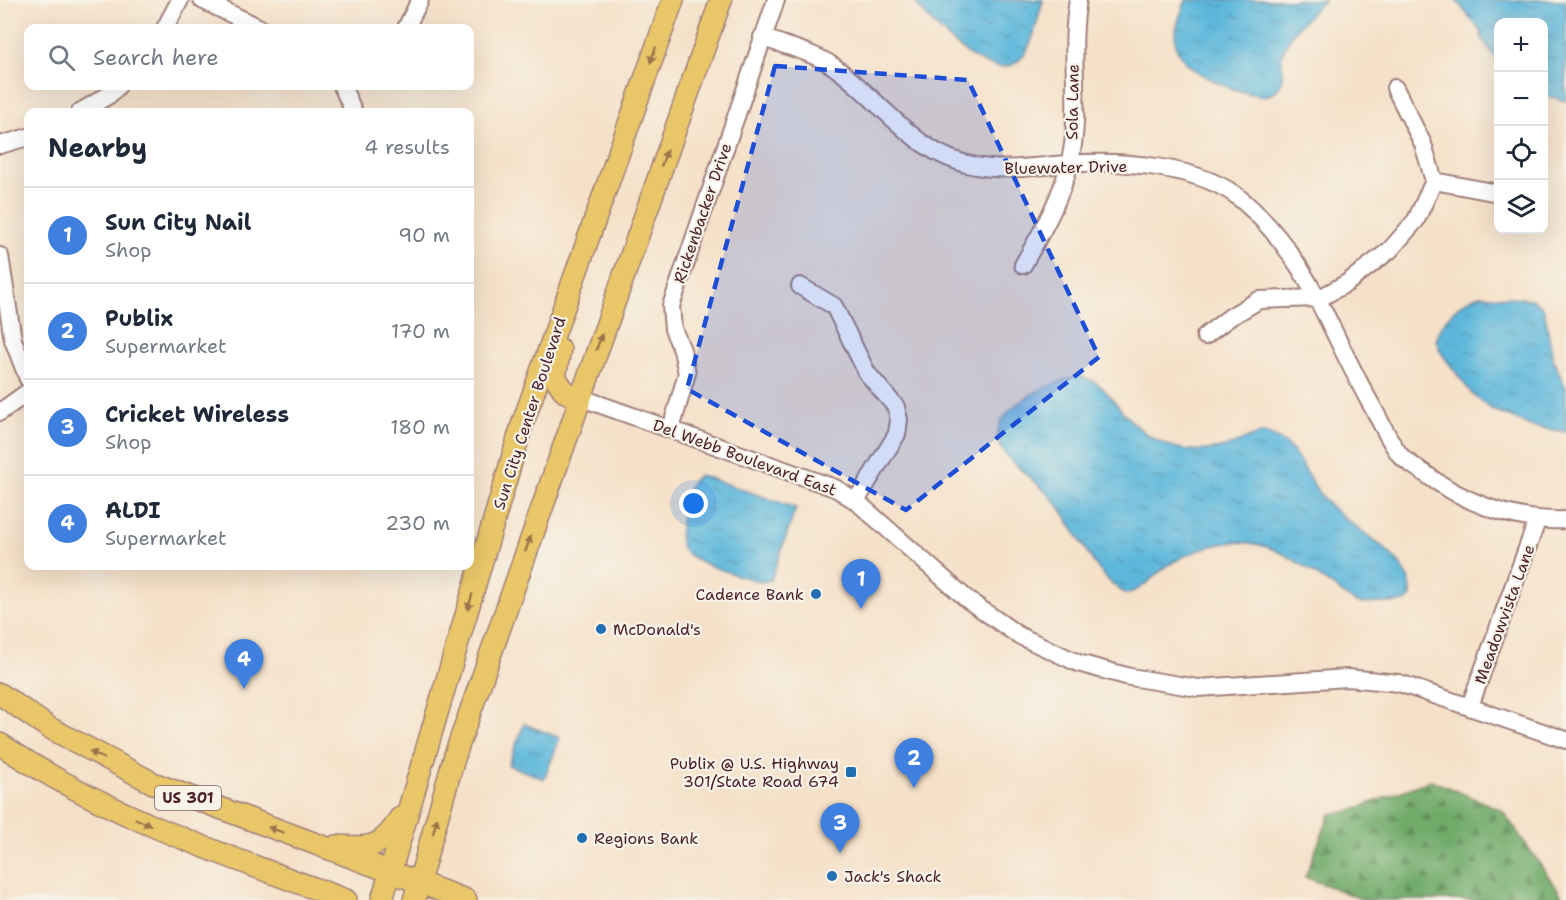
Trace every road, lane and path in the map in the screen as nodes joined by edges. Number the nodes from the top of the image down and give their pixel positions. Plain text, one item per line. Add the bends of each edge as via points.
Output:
1 (180, 0) edge
2 (202, 0) edge
3 (420, 0) edge
4 (673, 0) edge
5 (721, 0) edge
6 (776, 0) edge
7 (1078, 0) edge
8 (167, 24) edge
9 (252, 24) edge
10 (408, 24) edge
11 (762, 37) junction
12 (1395, 88) dead end
13 (114, 90) edge
14 (346, 90) edge
15 (87, 108) edge
16 (353, 108) edge
17 (24, 138) edge
18 (0, 145) edge
19 (617, 155) junction
20 (1070, 164) junction
21 (1434, 181) junction
22 (1494, 192) edge
23 (0, 256) edge
24 (1023, 265) dead end
25 (800, 286) dead end
26 (1320, 298) junction
27 (1205, 336) dead end
28 (24, 369) edge
29 (24, 396) edge
30 (579, 397) junction
31 (0, 412) edge
32 (671, 429) junction
33 (856, 501) junction
34 (1566, 520) edge
35 (1537, 521) junction
36 (0, 694) edge
37 (1470, 706) junction
38 (1566, 740) edge
39 (0, 744) edge
40 (410, 802) junction
41 (315, 844) junction
42 (390, 872) junction
43 (416, 891) edge
44 (346, 900) edge
45 (382, 900) edge
46 (465, 900) edge

1 - 8 street
2 - 9 street
3 - 10 street
4 -> 19 main road, Sun City Center Boulevard
30 -> 5 main road
6 - 11 street, Rickenbacker Drive
7 - 20 street, Sola Lane
11 - 20 street, Bluewater Drive via 831,64 930,150 975,166 1026,169
11 - 32 street, Rickenbacker Drive via 671,306 673,329 687,373
12 - 21 street via 1423,144
13 - 15 street
14 - 16 street
17 - 18 street
19 - 30 main road via 612,204 559,353 555,377 565,392
19 -> 40 main road, Sun City Center Boulevard via 522,425
20 - 24 street, Sola Lane via 1049,218
20 - 26 street, Bluewater Drive via 1167,167 1207,180 1240,198 1266,222
21 - 22 street
21 - 26 street via 1416,220 1389,250 1347,283
23 - 28 street via 13,340
25 - 33 street via 834,306 867,373 896,407 897,435
26 - 27 street via 1259,300
26 - 35 street, Bluewater Drive via 1357,381 1401,456 1439,485 1469,501
29 - 31 street
30 - 32 street, Del Webb Boulevard East
43 -> 30 main road via 455,755
32 - 33 street, Del Webb Boulevard East via 834,488
33 - 37 street, Del Webb Boulevard East via 968,600 1018,635 1078,663 1198,688 1348,678 1398,683
34 - 35 street, Bluewater Drive
35 - 37 street, Meadowvista Lane
41 -> 36 main road, US 301 via 153,783 48,727
37 - 38 street, Del Webb Boulevard East
39 -> 44 main road, US 301 via 124,814
40 - 41 main road via 392,833 380,844
40 - 42 main road, Sun City Center Boulevard
41 - 42 main road, US 301
42 - 43 main road, US 301
42 - 45 main road, Sun City Center Boulevard
43 - 46 main road, US 301

